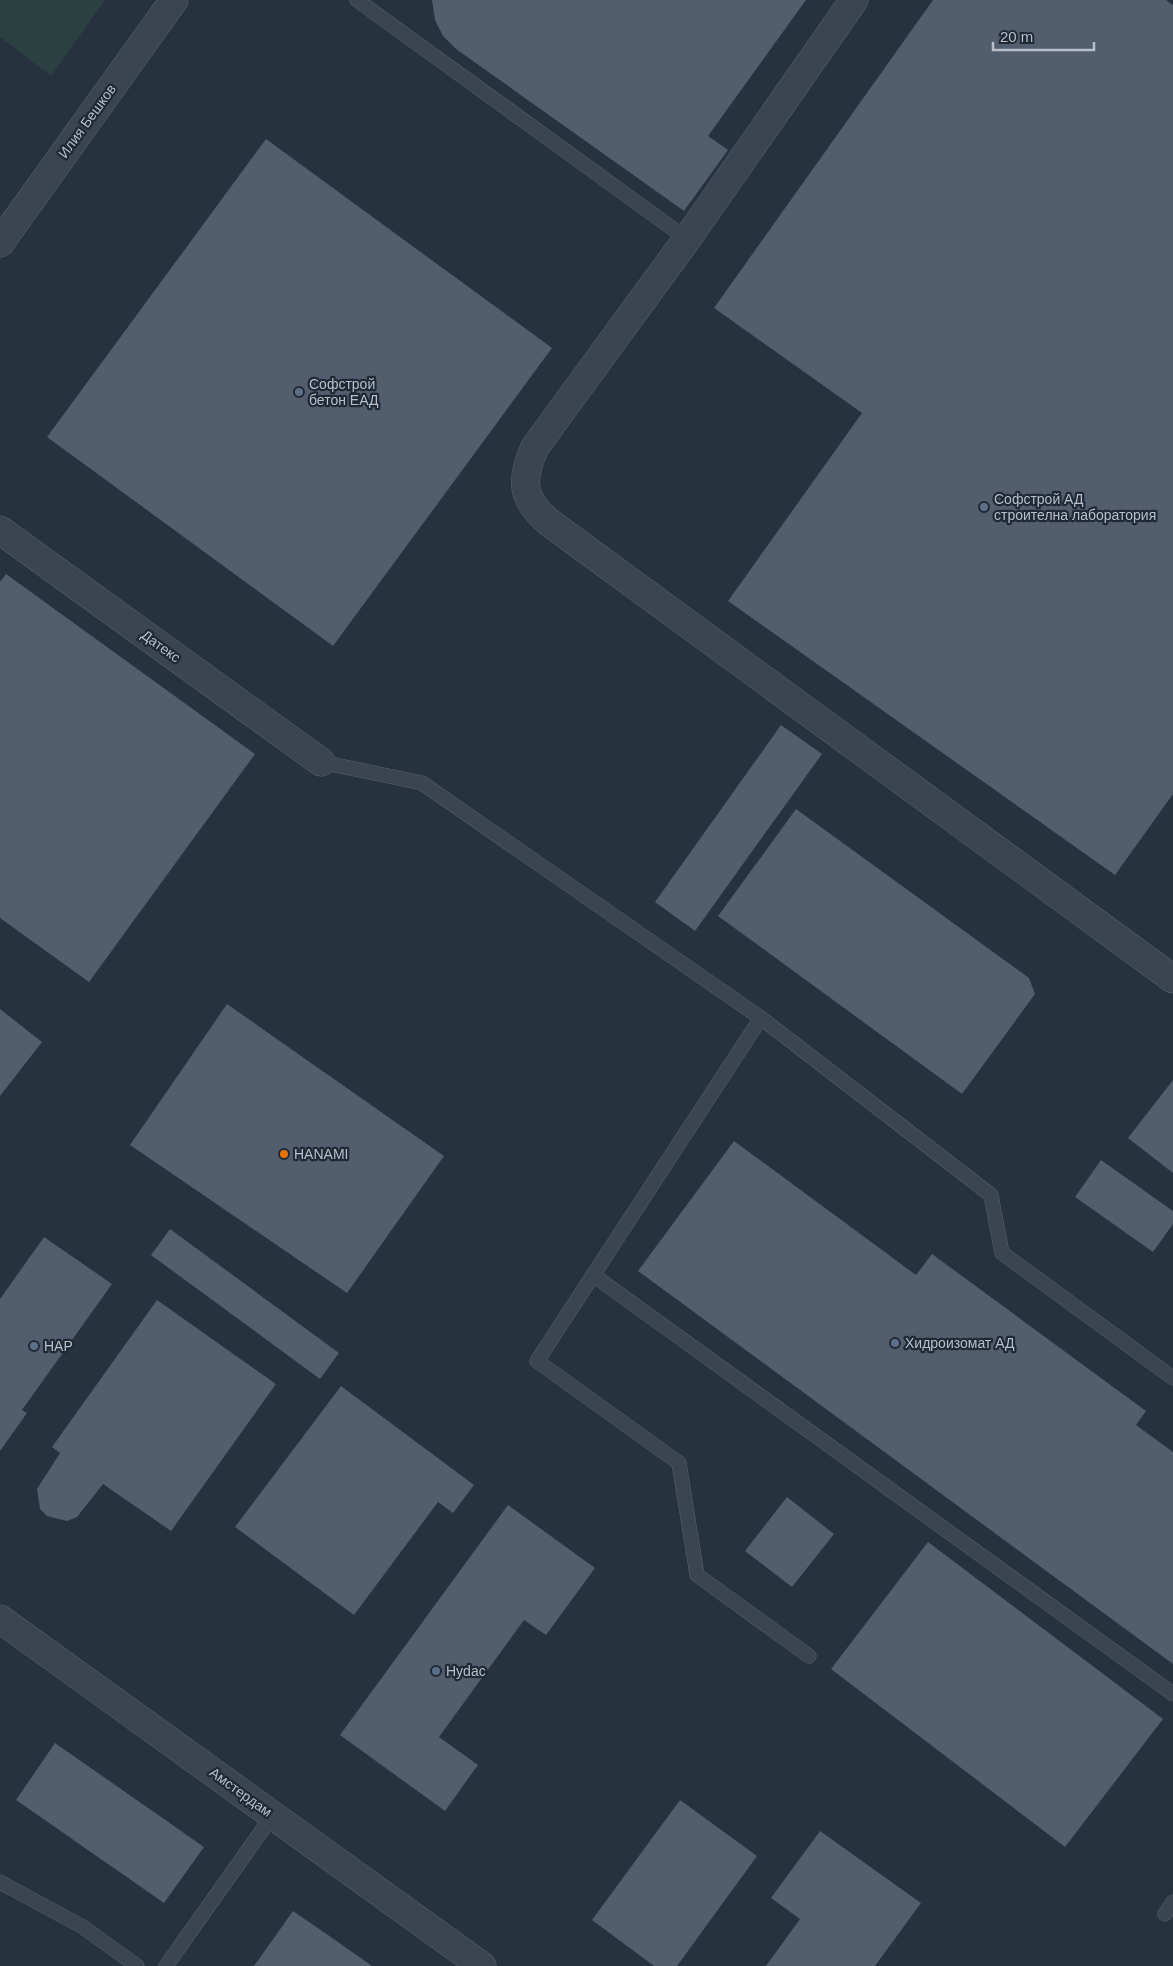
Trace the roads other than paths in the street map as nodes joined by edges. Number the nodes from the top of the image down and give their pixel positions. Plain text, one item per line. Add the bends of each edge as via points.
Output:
1 (174, 0) edge
2 (357, 0) edge
3 (854, 0) edge
4 (688, 239) junction
5 (0, 243) edge
6 (0, 530) edge
7 (321, 762) joint
8 (1173, 979) edge
9 (761, 1018) junction
10 (593, 1275) junction
11 (1173, 1378) edge
12 (0, 1619) edge
13 (809, 1656) dead end
14 (1173, 1694) edge
15 (273, 1815) junction
16 (0, 1882) edge
17 (1173, 1902) edge
18 (1164, 1914) dead end
19 (137, 1966) edge
20 (166, 1966) edge
21 (482, 1966) edge

1 - 5 street, Илия Бешков
2 - 4 lane
3 - 4 street
4 - 8 street via 535,447 527,465 525,486 533,509
6 - 7 street, Датекс
7 - 9 lane via 422,783
9 - 10 lane
9 - 11 lane via 991,1195 1002,1253
10 - 13 lane via 538,1360 679,1464 697,1575
10 - 14 lane
12 - 15 street, Амстердам
15 - 20 lane
15 - 21 street, Амстердам
16 - 19 lane via 83,1927
17 - 18 lane

